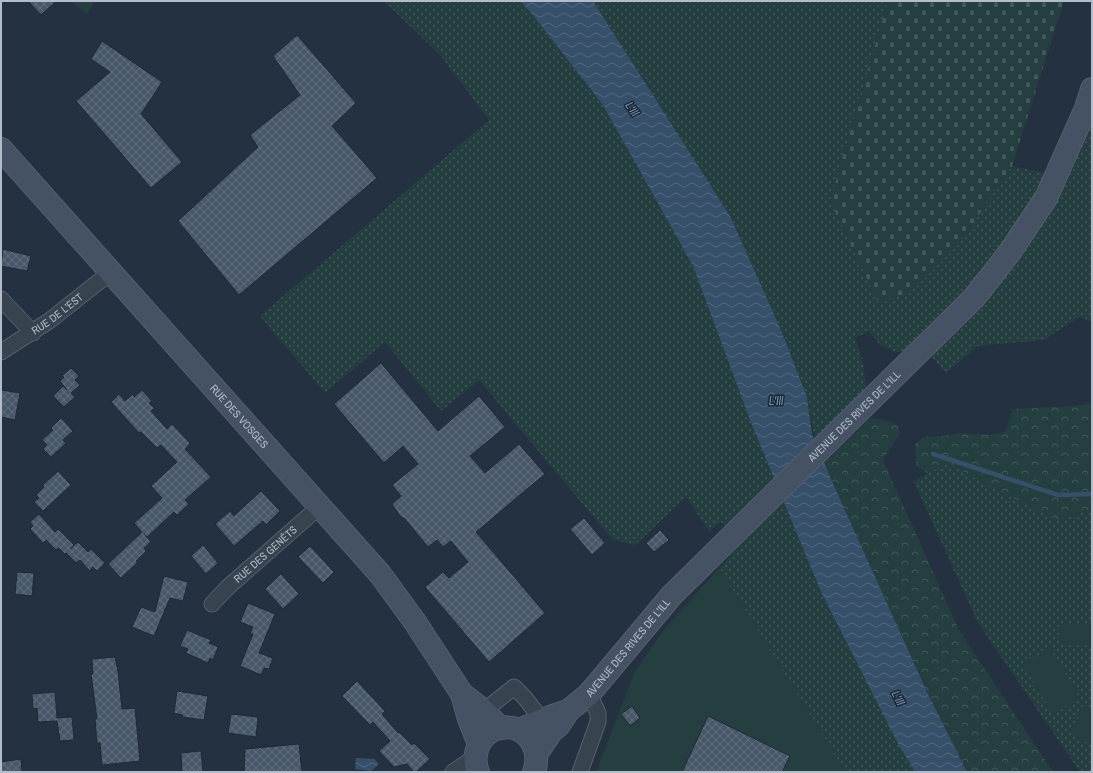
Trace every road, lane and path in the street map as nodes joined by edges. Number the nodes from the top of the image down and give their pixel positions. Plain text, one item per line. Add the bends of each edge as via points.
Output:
1 (1092, 89) edge
2 (1, 149) edge
3 (111, 272) junction
4 (1, 299) edge
5 (33, 333) junction
6 (1, 352) edge
7 (320, 506) junction
8 (212, 604) dead end
9 (462, 694) junction
10 (589, 694) junction
11 (489, 707) dead end
12 (568, 711) junction
13 (539, 716) dead end
14 (509, 729) junction
15 (477, 758) edge
16 (535, 762) edge
17 (453, 772) edge
18 (580, 772) edge

1 - 10 street, AVENUE DES RIVES DE L'ILL via 1046,198 1010,252 974,298 672,595
2 - 3 street, RUE DES VOSGES
3 - 5 street, RUE DE L'EST
3 - 7 street, RUE DES VOSGES
4 - 5 street
5 - 6 street, RUE DE L'EST
7 - 8 street, RUE DES GENÊTS
7 - 9 street, RUE DES VOSGES via 380,574
9 - 14 street, RUE DES VOSGES
9 - 15 street, RUE DES VOSGES
10 - 12 street, AVENUE DES RIVES DE L'ILL
10 - 18 street via 598,714 598,722
11 - 13 street via 514,687
12 - 14 street, AVENUE DES RIVES DE L'ILL
12 - 16 street, AVENUE DES RIVES DE L'ILL via 551,732
14 - 15 street via 491,732 484,737
14 - 16 street, RUE DES VOSGES via 527,736 533,743
15 - 17 street

